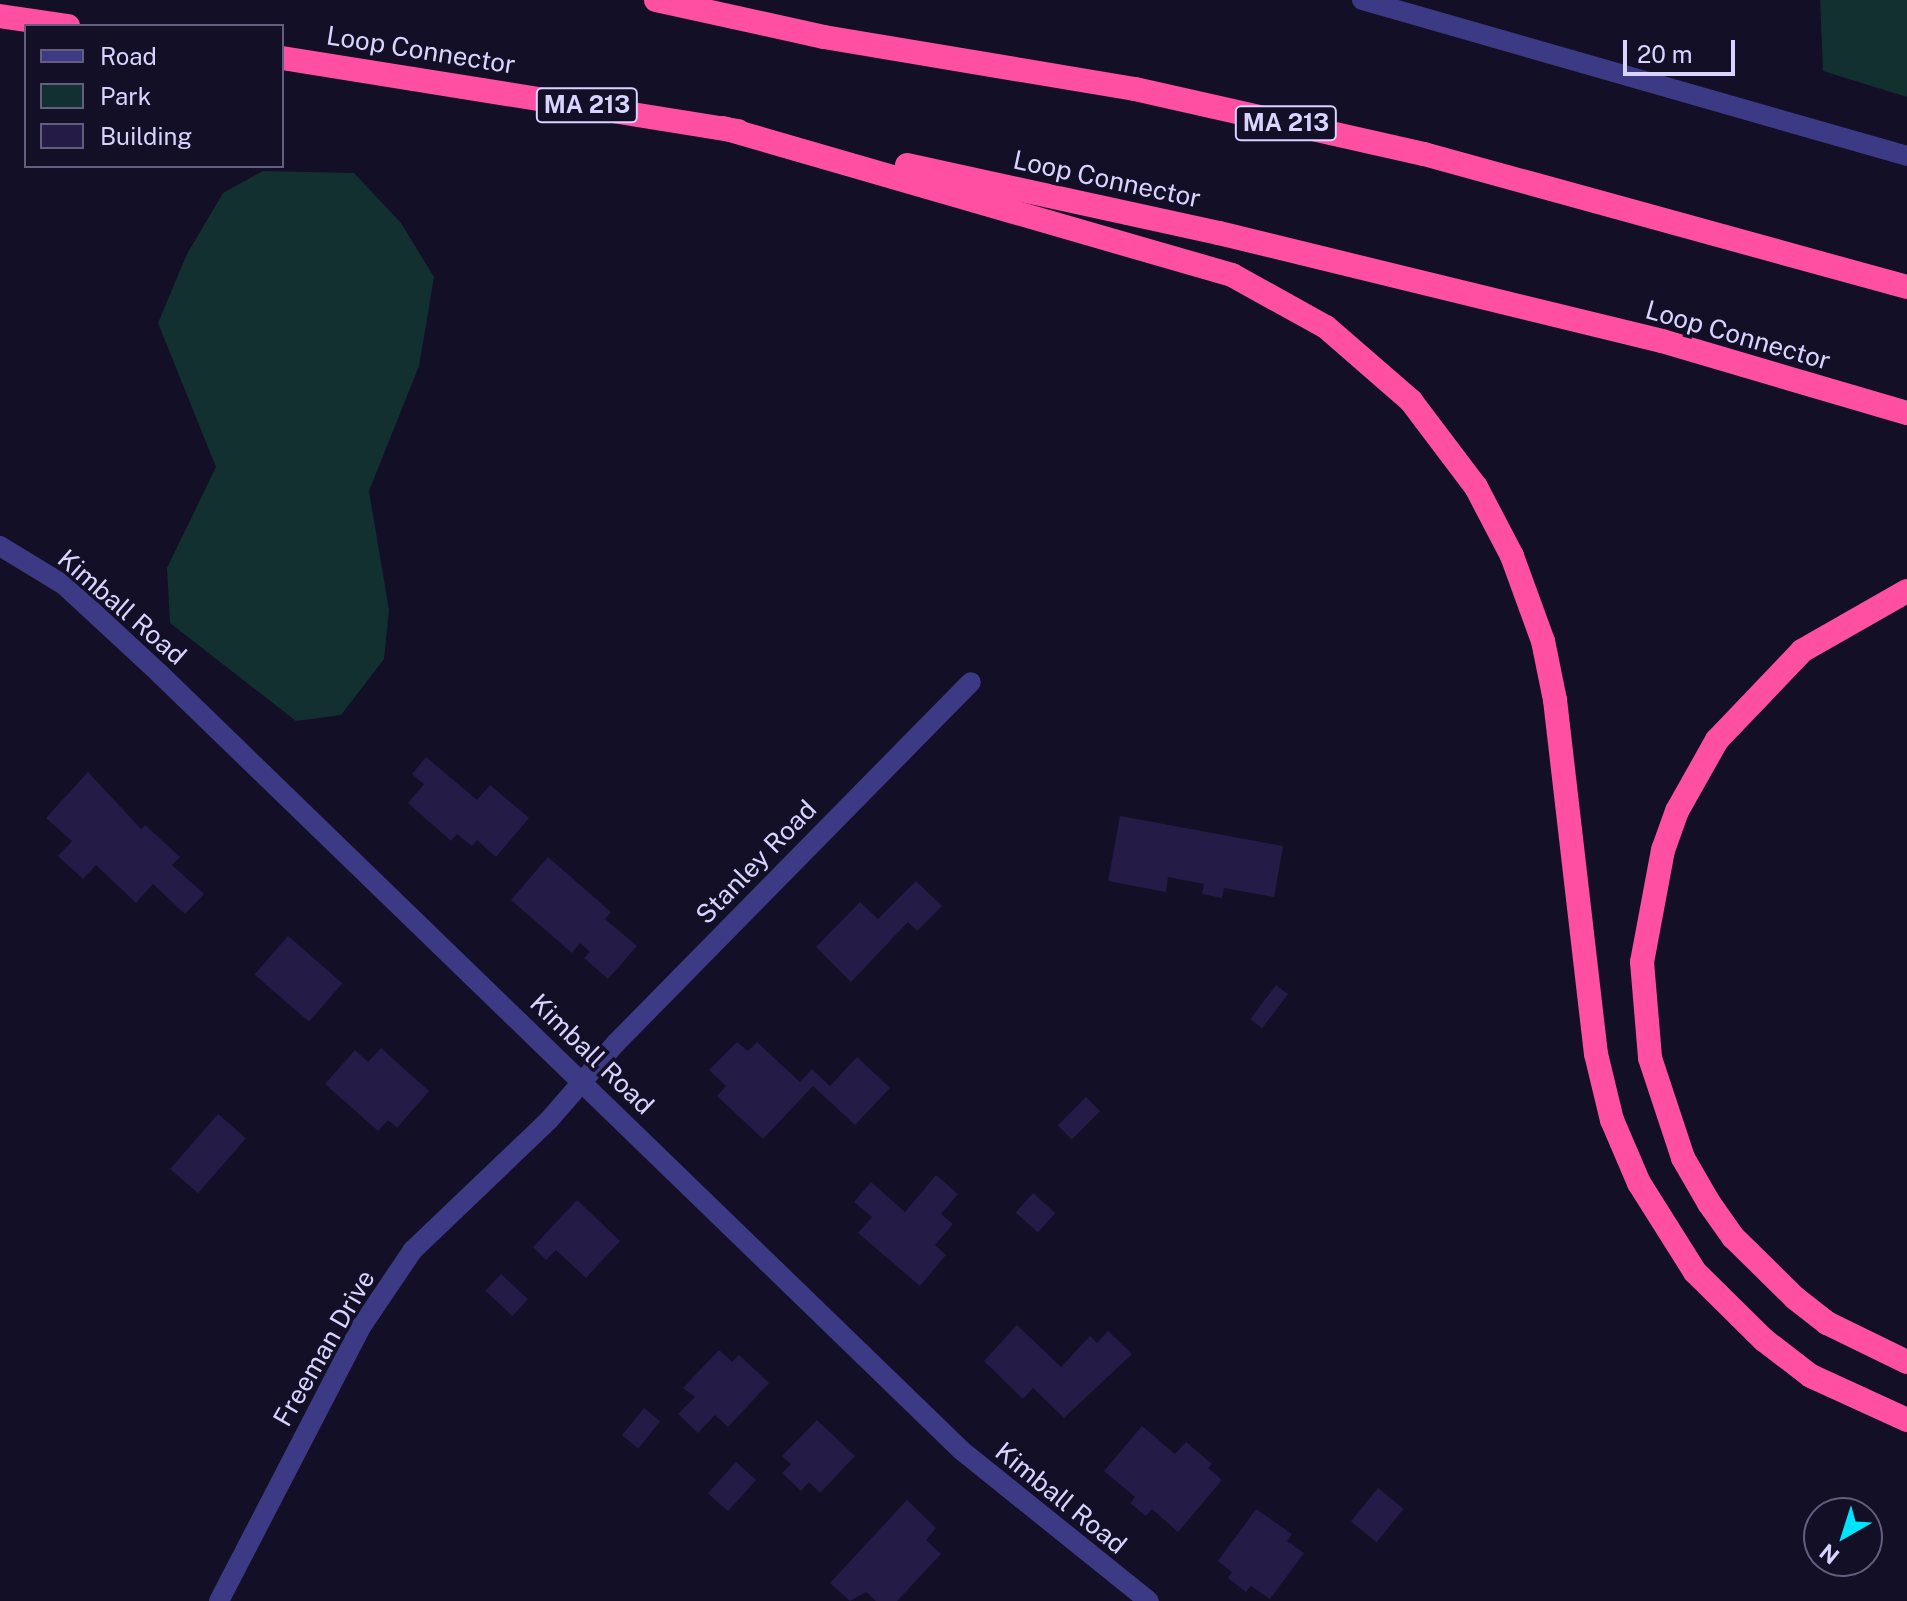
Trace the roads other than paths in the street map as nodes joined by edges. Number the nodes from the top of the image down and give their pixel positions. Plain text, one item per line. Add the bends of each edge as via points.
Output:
1 (656, 0) edge
2 (1362, 0) edge
3 (0, 16) edge
4 (54, 24) edge
5 (284, 58) edge
6 (723, 128) junction
7 (1907, 156) edge
8 (1907, 287) edge
9 (1907, 413) edge
10 (0, 546) edge
11 (1907, 591) edge
12 (971, 682) dead end
13 (583, 1082) junction
14 (1907, 1362) edge
15 (1907, 1420) edge
16 (219, 1601) edge
17 (1149, 1601) edge

1 - 8 highway, MA 213 via 824,37 1135,89 1424,154
2 - 7 street
3 - 4 highway
5 - 6 highway, Loop Connector / MA 213
6 - 9 highway, Loop Connector / MA 213 via 1235,236 1662,341
6 - 15 highway via 1232,275 1326,327 1411,401 1476,487 1512,556 1543,641 1555,700 1596,1054 1612,1120 1639,1183 1695,1272 1764,1340 1823,1383
10 - 13 street, Kimball Road via 64,585
11 - 14 highway via 1802,651 1717,740 1683,798 1663,850 1642,962 1650,1058 1683,1158 1709,1203 1733,1237 1795,1298 1827,1323
12 - 13 street, Stanley Road
13 - 16 street, Freeman Drive via 413,1250 361,1327
13 - 17 street, Kimball Road via 961,1450

